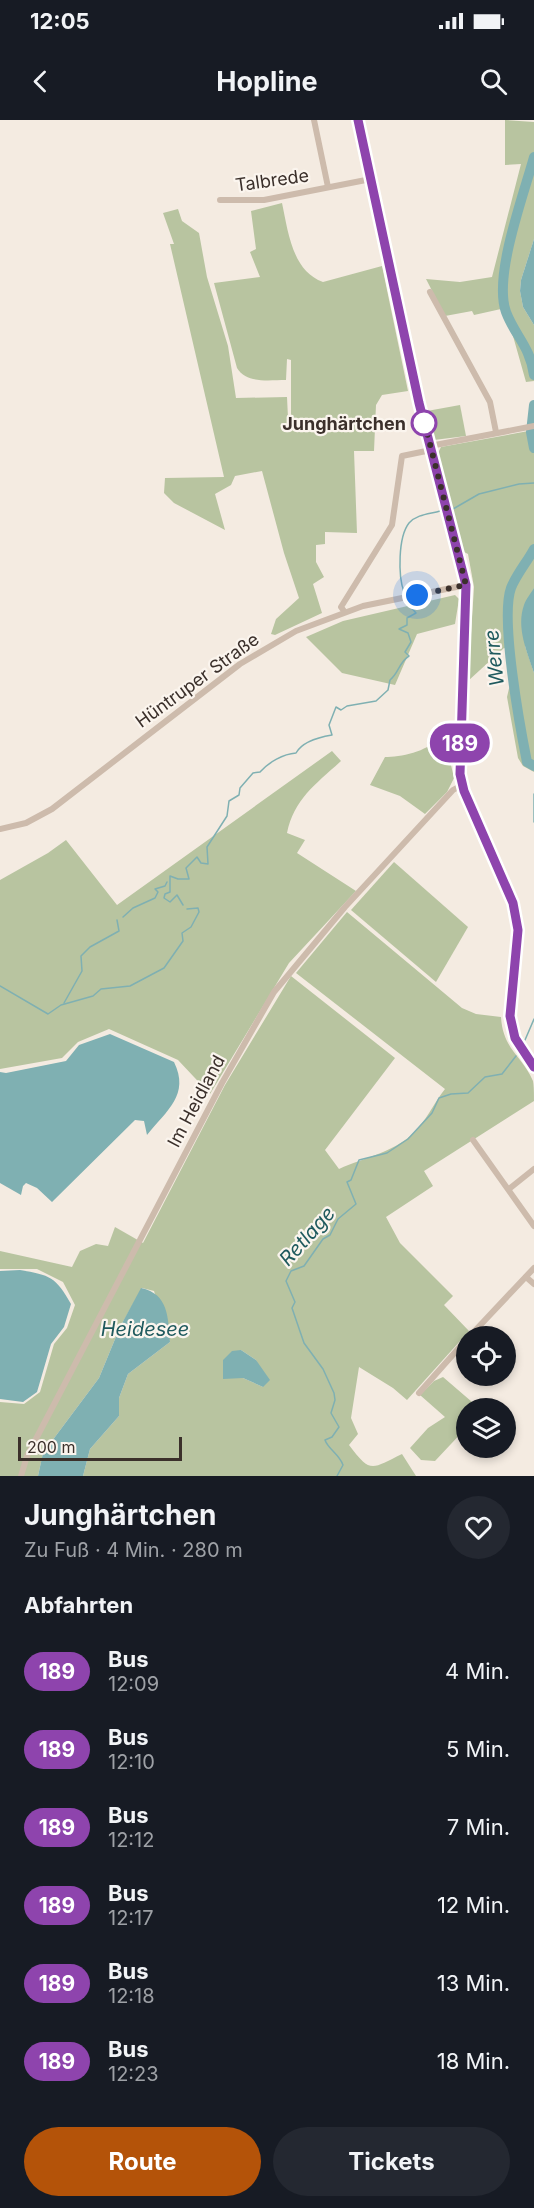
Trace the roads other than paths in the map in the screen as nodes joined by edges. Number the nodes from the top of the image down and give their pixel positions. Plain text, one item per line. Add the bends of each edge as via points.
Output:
1 (314, 120) edge
2 (358, 120) edge
3 (371, 179) junction
4 (328, 187) junction
5 (220, 200) dead end
6 (430, 292) dead end
7 (534, 426) edge
8 (496, 432) junction
9 (431, 448) junction
10 (466, 585) junction
11 (344, 611) junction
12 (462, 785) junction
13 (0, 829) edge
14 (534, 1067) edge
15 (473, 1140) dead end
16 (534, 1168) edge
17 (509, 1189) junction
18 (534, 1226) edge
19 (534, 1268) edge
20 (526, 1277) junction
21 (534, 1284) edge
22 (479, 1326) edge
23 (456, 1351) edge
24 (419, 1393) dead end
25 (21, 1476) edge

1 - 4 street, Talbrede
2 - 3 main road
3 - 4 street, Talbrede
3 - 9 main road
4 - 5 street, Talbrede via 264,200
6 - 8 street via 490,402
7 - 8 street
8 - 9 street
9 - 10 main road
9 - 11 street via 402,456 392,525 341,607
10 - 11 street, Hüntruper Straße
10 - 12 main road via 459,761
11 - 13 street, Hüntruper Straße via 296,631 252,656 52,809 26,823
12 - 14 main road via 513,903 518,930 510,1016 515,1038
12 - 25 street, Im Heidland via 453,790 345,907 274,992 211,1104 27,1456
15 - 17 street
16 - 17 street
17 - 18 street
19 - 20 street
20 - 21 street
20 - 22 street
23 - 24 street

